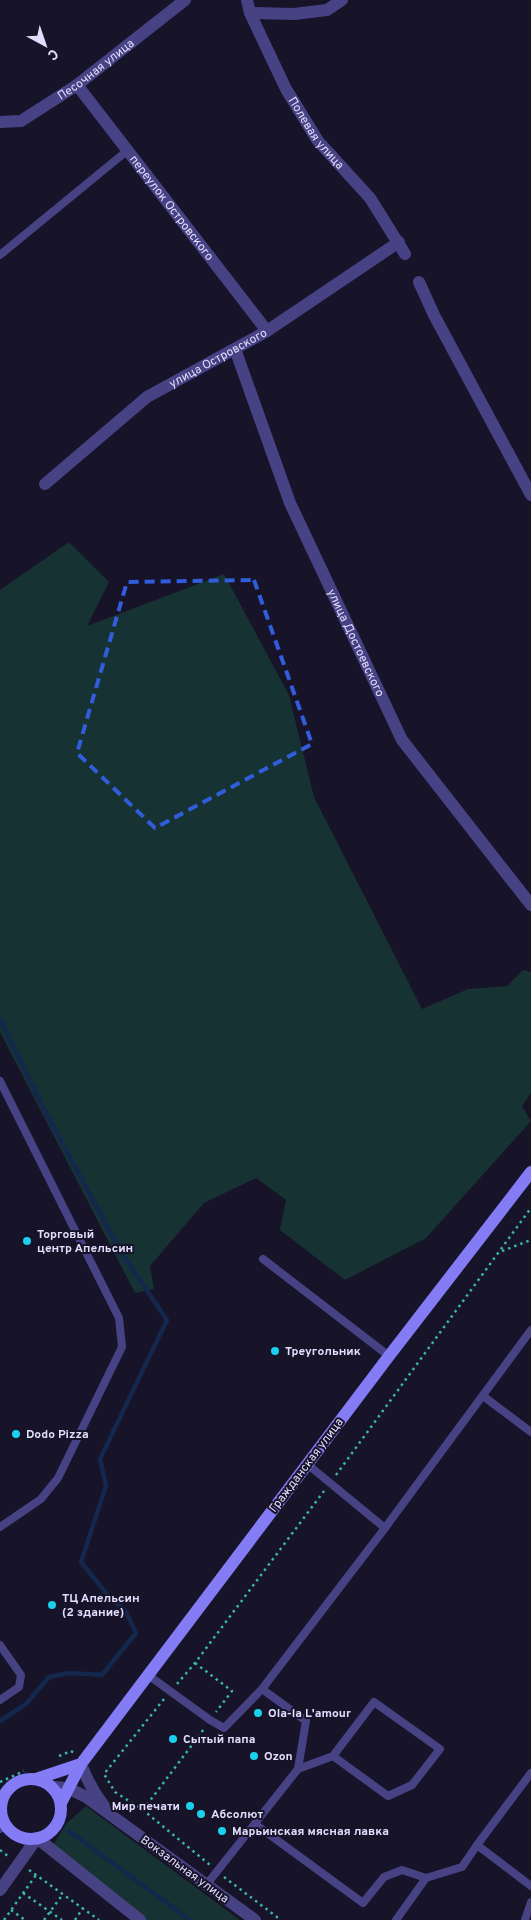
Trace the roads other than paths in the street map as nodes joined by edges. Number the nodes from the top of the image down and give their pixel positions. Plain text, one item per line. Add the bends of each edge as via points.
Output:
1 (185, 0) edge
2 (247, 0) edge
3 (342, 0) edge
4 (250, 13) junction
5 (76, 85) junction
6 (0, 122) edge
7 (128, 150) junction
8 (399, 242) junction
9 (405, 254) dead end
10 (0, 255) edge
11 (419, 282) dead end
12 (267, 331) junction
13 (235, 349) junction
14 (45, 484) dead end
15 (531, 495) edge
16 (531, 906) edge
17 (0, 1081) edge
18 (531, 1172) edge
19 (263, 1260) dead end
20 (531, 1330) edge
21 (389, 1356) junction
22 (482, 1396) junction
23 (531, 1432) edge
24 (307, 1464) junction
25 (0, 1527) edge
26 (385, 1528) junction
27 (0, 1645) edge
28 (148, 1675) junction
29 (262, 1689) junction
30 (0, 1700) edge
31 (333, 1756) junction
32 (82, 1762) junction
33 (298, 1769) junction
34 (531, 1773) edge
35 (36, 1779) junction
36 (52, 1787) junction
37 (70, 1788) junction
38 (2, 1795) edge
39 (60, 1803) junction
40 (115, 1818) junction
41 (1, 1823) edge
42 (255, 1824) junction
43 (37, 1838) junction
44 (476, 1845) junction
45 (426, 1878) junction
46 (207, 1884) junction
47 (531, 1886) edge
48 (0, 1890) edge
49 (531, 1902) edge
50 (140, 1920) edge
51 (255, 1920) edge
52 (396, 1920) edge
53 (525, 1920) edge

1 - 5 street, Песочная улица
2 - 4 street, Полевая улица
3 - 4 street via 327,10 294,14
4 - 8 street, Полевая улица via 286,88 318,141 370,198
5 - 6 street, Песочная улица via 21,121
5 - 7 street, переулок Островского
7 - 10 lane
7 - 12 street, переулок Островского
8 - 9 street, Полевая улица
8 - 12 street, улица Островского
11 - 15 street
12 - 13 street, улица Островского
13 - 14 street, улица Островского via 147,397
13 - 16 street, улица Достоевского via 290,503 402,740
17 - 25 lane via 119,1318 122,1347 58,1478 41,1499
18 - 21 main road, Гражданская улица
19 - 21 lane
20 - 22 lane
21 - 24 main road, Гражданская улица
22 - 23 lane
22 - 26 lane
24 - 26 lane
24 - 28 main road, Гражданская улица
26 - 29 lane
27 - 30 lane via 21,1675 19,1687
28 - 29 lane via 224,1728
28 - 32 main road, Гражданская улица
29 - 33 lane via 306,1722
31 - 31 lane via 374,1702 440,1749 412,1785 388,1796
31 - 33 lane
32 - 35 main road
32 - 37 main road, Гражданская улица
32 - 40 street, Вокзальная улица via 91,1789
33 - 42 lane
34 - 44 lane
35 - 36 main road, Вокзальная улица
35 - 38 main road via 17,1781
36 - 37 street, Вокзальная улица
36 - 39 main road
37 - 39 main road, Гражданская улица
37 - 40 street, Вокзальная улица
38 - 41 main road
39 - 43 main road via 58,1822 46,1835
40 - 46 street, Вокзальная улица
41 - 43 main road via 12,1833 24,1838
42 - 45 lane via 363,1903 384,1877 402,1870
42 - 46 lane
43 - 48 street
43 - 50 street
44 - 45 lane via 462,1867
44 - 47 lane
45 - 52 lane
46 - 51 street, Вокзальная улица
49 - 53 lane

